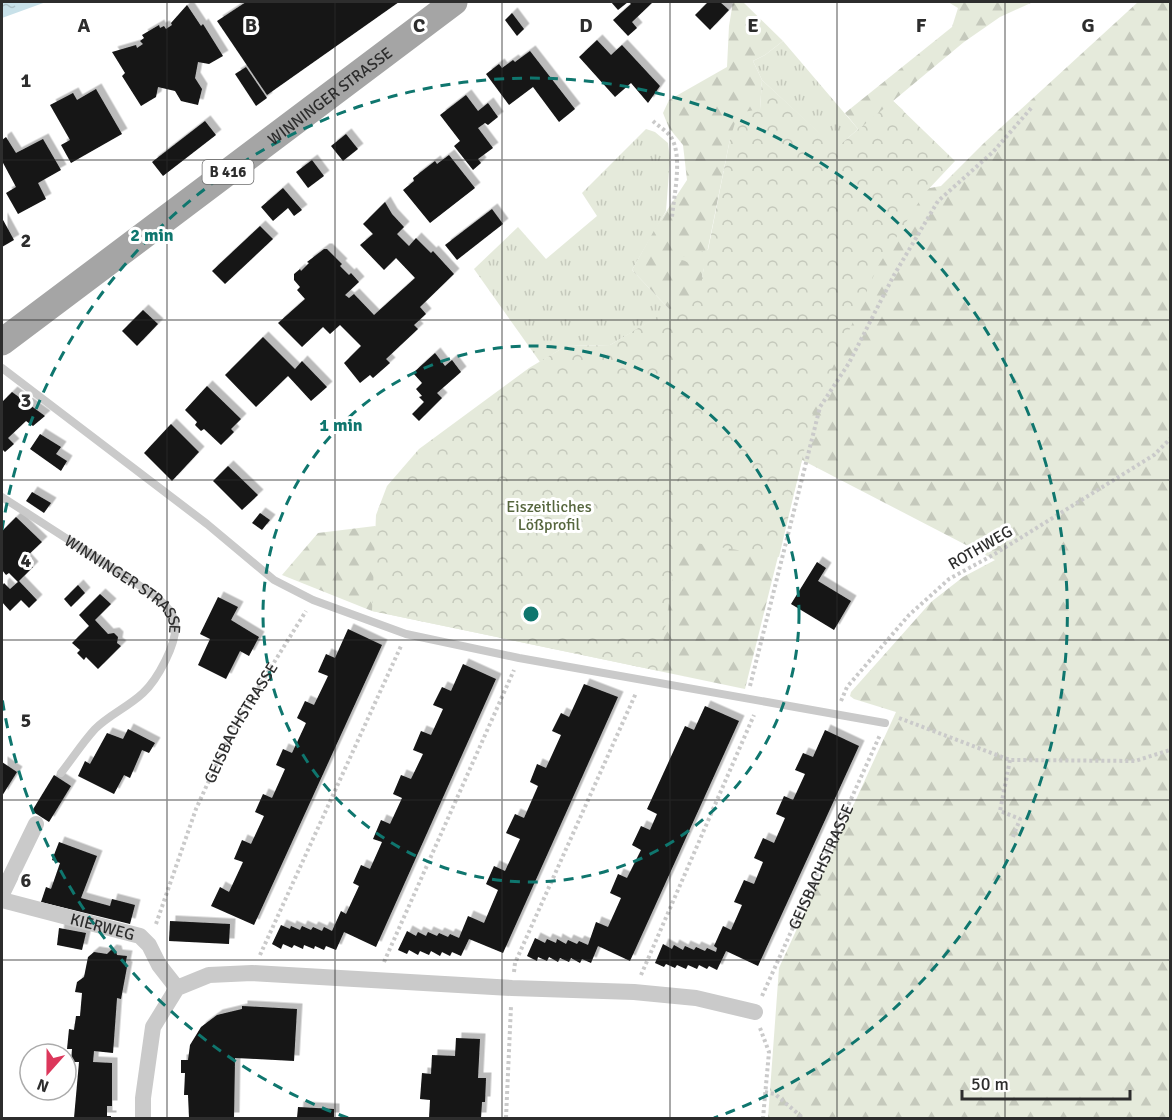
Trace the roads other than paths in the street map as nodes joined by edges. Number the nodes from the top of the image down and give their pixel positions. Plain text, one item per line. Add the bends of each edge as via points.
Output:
1 (454, 2) edge
2 (2, 342) edge
3 (2, 368) edge
4 (2, 497) edge
5 (885, 723) road end
6 (61, 773) dead end
7 (36, 824) dead end
8 (2, 894) edge
9 (2, 900) edge
10 (177, 988) junction
11 (755, 1012) road end
12 (143, 1119) edge

1 - 2 main road, WINNINGER STRASSE / B 416
3 - 5 lane via 274,580 313,600 406,634
4 - 6 lane, WINNINGER STRASSE via 145,589 170,611 175,623 169,652 157,676 143,693 94,730
7 - 8 street
9 - 10 street, KIERWEG via 140,936
10 - 11 street via 209,975 252,972 634,992 696,998
10 - 12 street via 153,1028

